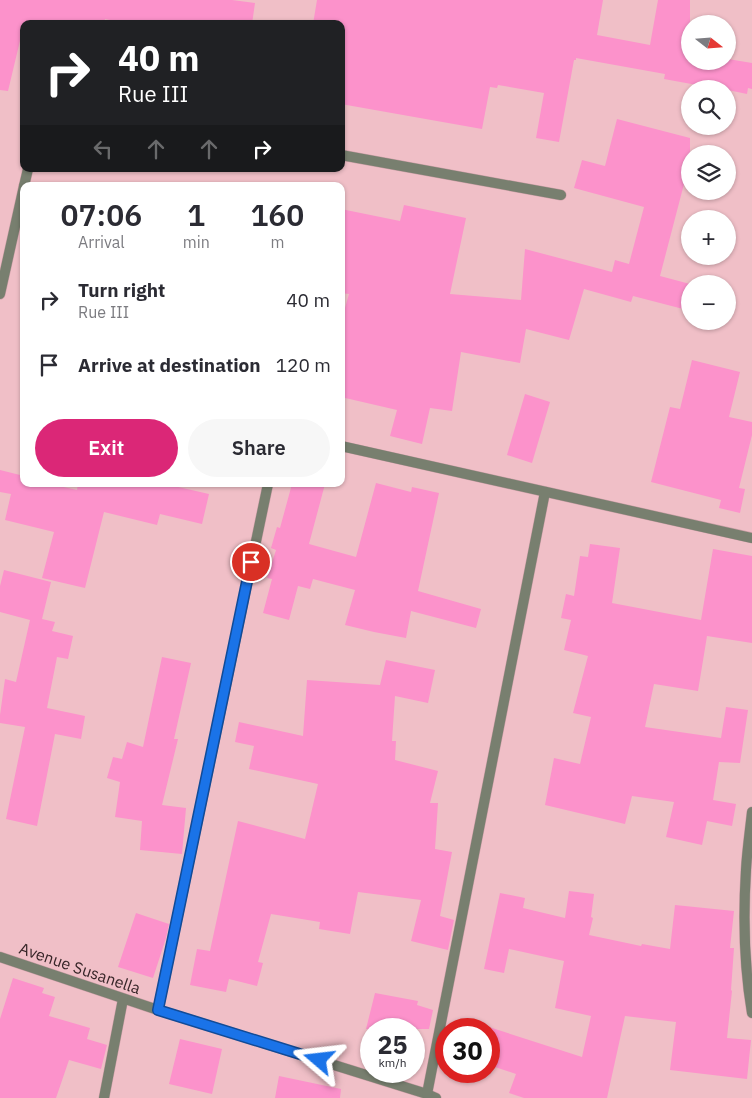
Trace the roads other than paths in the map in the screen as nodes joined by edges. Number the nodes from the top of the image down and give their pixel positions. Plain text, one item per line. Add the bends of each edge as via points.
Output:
1 (345, 156) edge
2 (561, 195) dead end
3 (20, 204) edge
4 (0, 294) edge
5 (345, 447) edge
6 (267, 487) edge
7 (545, 492) junction
8 (752, 538) edge
9 (752, 812) edge
10 (0, 957) edge
11 (123, 999) junction
12 (158, 1010) junction
13 (752, 1013) edge
14 (431, 1096) edge
15 (104, 1098) edge

1 - 2 street
3 - 4 street
5 - 7 street
6 - 12 street
7 - 8 street
7 - 14 street
9 - 13 street via 744,934
10 - 11 street, Avenue Susanella
11 - 12 street, Avenue Susanella
11 - 15 street
12 - 14 street, Avenue Susanella

